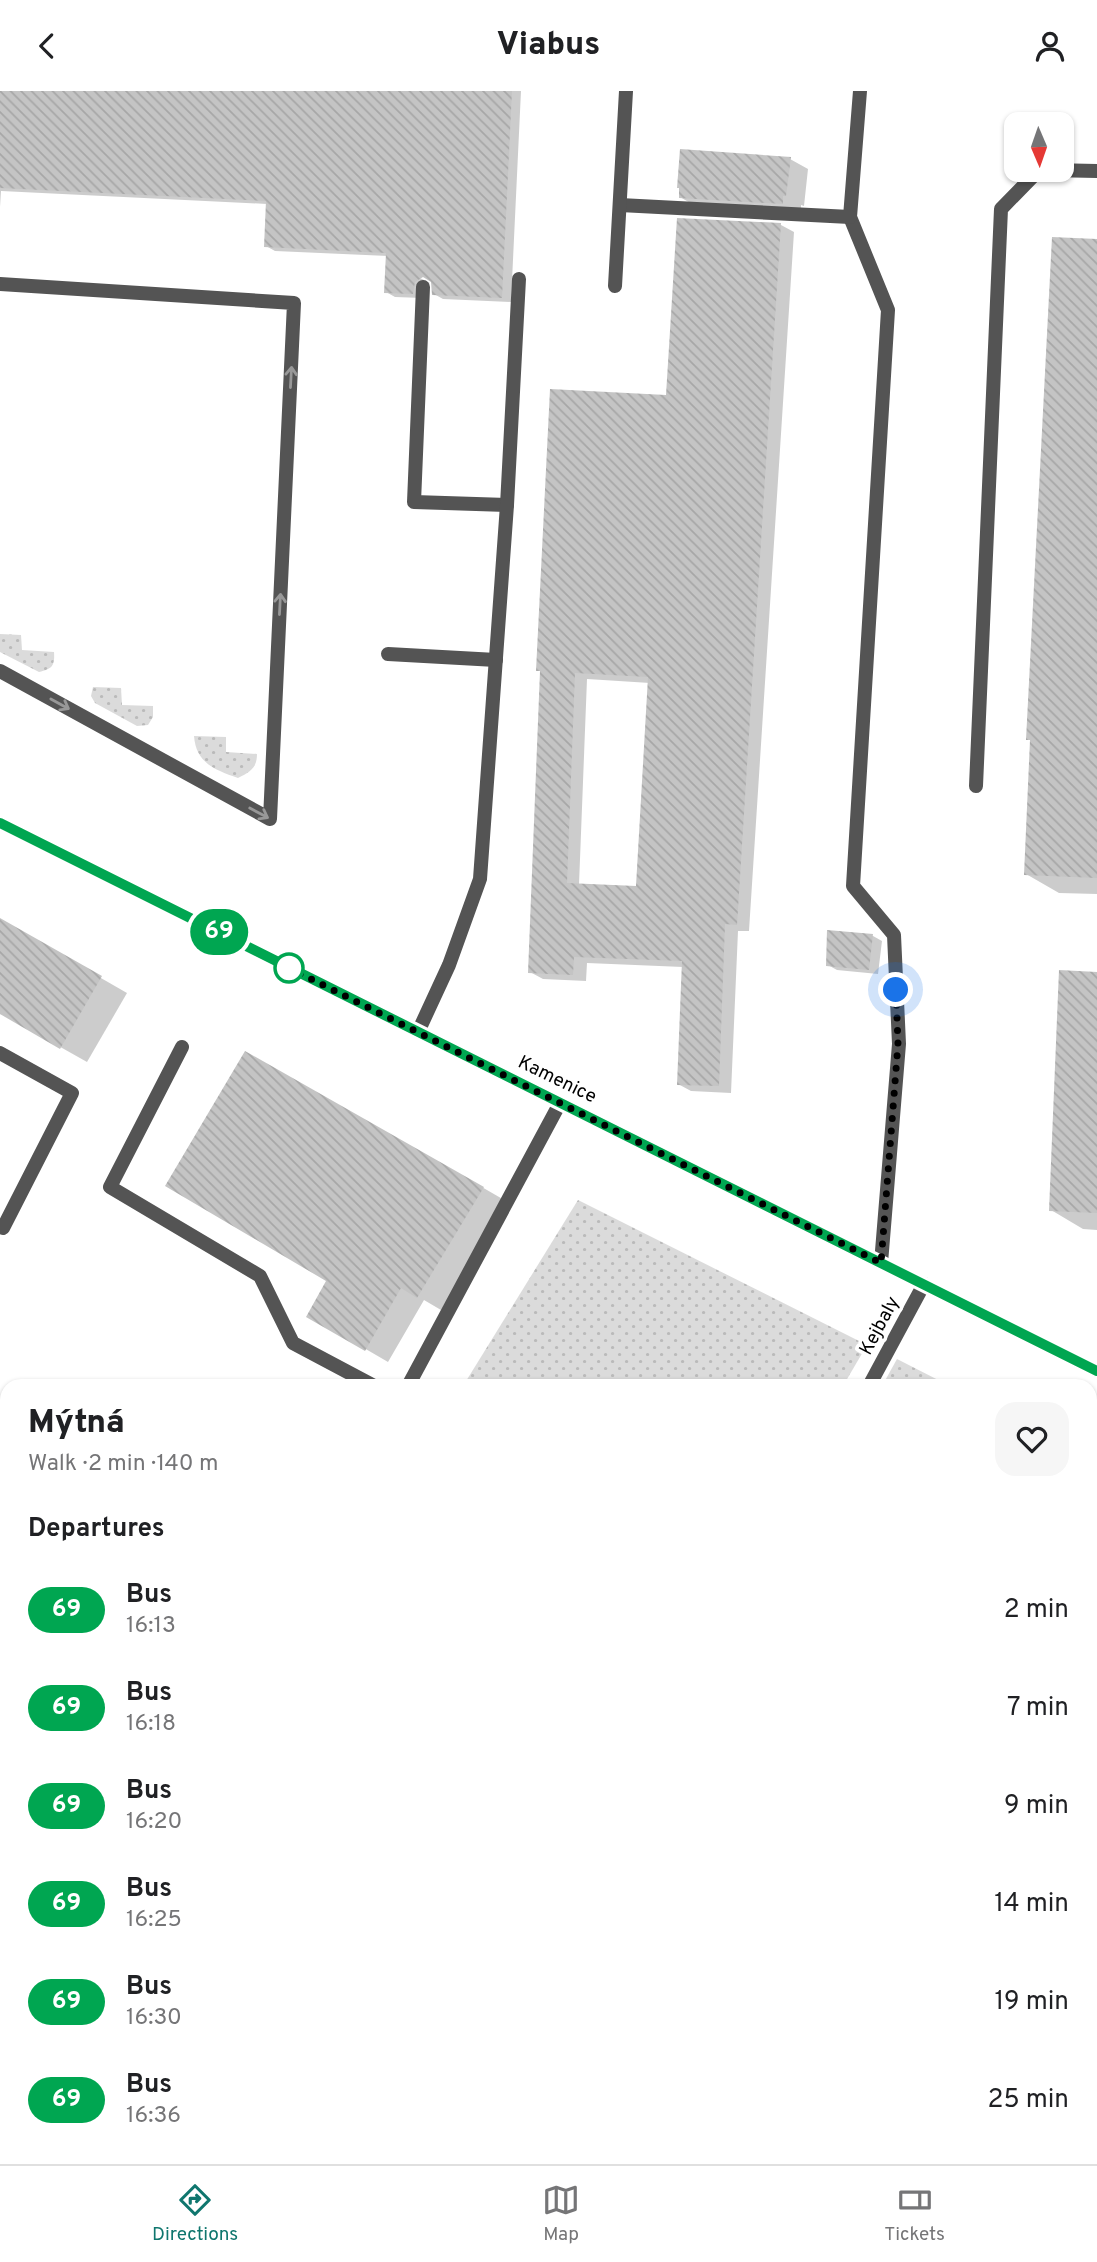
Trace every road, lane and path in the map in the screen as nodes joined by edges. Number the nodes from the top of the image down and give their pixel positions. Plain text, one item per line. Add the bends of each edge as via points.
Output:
1 (626, 91) edge
2 (860, 91) edge
3 (1074, 171) edge
4 (1097, 171) edge
5 (1027, 182) edge
6 (620, 205) junction
7 (850, 217) junction
8 (519, 279) dead end
9 (0, 284) edge
10 (615, 286) dead end
11 (423, 287) dead end
12 (507, 505) junction
13 (388, 654) dead end
14 (496, 660) junction
15 (0, 671) edge
16 (976, 786) dead end
17 (0, 823) edge
18 (418, 1032) junction
19 (182, 1047) dead end
20 (0, 1053) edge
21 (560, 1103) junction
22 (0, 1226) edge
23 (881, 1263) junction
24 (924, 1284) junction
25 (1097, 1371) edge
26 (361, 1379) edge
27 (412, 1379) edge
28 (873, 1379) edge

1 - 6 street
2 - 7 street
3 - 4 street
5 - 16 street via 1000,209
6 - 7 street
6 - 10 street
7 - 23 street via 888,310 853,886 894,935 898,1044
8 - 12 street
15 -> 9 street via 270,819 295,303
11 - 12 street via 414,502
12 - 14 street
13 - 14 street
14 - 18 street via 480,879 449,965
17 - 18 street, Kamenice
18 - 21 street, Kamenice
19 - 26 street via 110,1187 260,1276 293,1343
20 - 22 street via 72,1093 4,1228
21 - 23 street, Kamenice
21 - 27 street
23 - 24 street, Kamenice
24 - 25 street, Kamenice
24 - 28 street, Kejbaly

